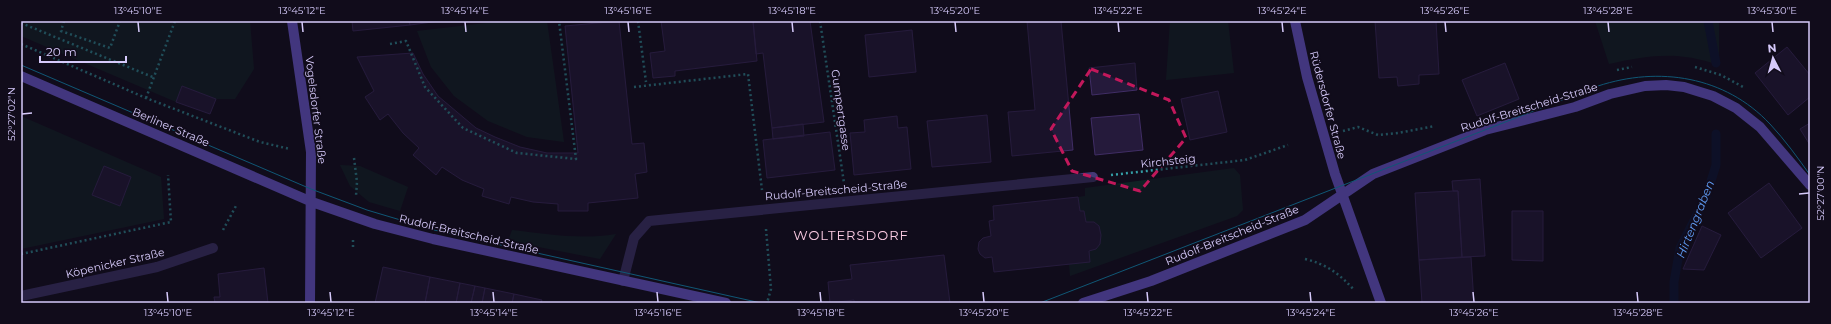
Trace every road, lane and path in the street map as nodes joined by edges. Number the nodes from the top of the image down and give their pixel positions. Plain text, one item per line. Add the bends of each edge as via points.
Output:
1 (64, 21) edge
2 (120, 21) edge
3 (175, 21) edge
4 (292, 21) edge
5 (562, 21) edge
6 (638, 21) edge
7 (820, 21) edge
8 (1295, 21) edge
9 (21, 23) edge
10 (21, 44) edge
11 (390, 44) dead end
12 (21, 76) edge
13 (155, 78) junction
14 (646, 82) dead end
15 (634, 87) dead end
16 (146, 98) junction
17 (1288, 145) dead end
18 (297, 150) dead end
19 (168, 175) dead end
20 (1093, 177) joint
21 (1810, 185) edge
22 (1341, 194) junction
23 (312, 202) junction
24 (846, 202) junction
25 (237, 204) dead end
26 (765, 209) junction
27 (213, 248) joint
28 (21, 254) edge
29 (1305, 259) dead end
30 (623, 281) junction
31 (1355, 292) dead end
32 (21, 296) edge
33 (310, 303) edge
34 (726, 303) edge
35 (767, 303) edge
36 (1083, 303) edge
37 (1381, 303) edge

1 - 2 path via 60,31 110,48
3 - 13 path
4 - 23 street, Vogelsdorfer Straße via 310,144
5 - 11 path via 559,21 576,159 517,153 463,128 424,87 406,41
6 - 14 path
7 - 24 path, Gumpertgasse
8 - 22 street, Rüdersdorfer Straße via 1307,78
9 - 13 path
10 - 16 path
12 - 23 street, Berliner Straße
13 - 16 path
15 - 26 path via 748,74
16 - 18 path via 260,142
17 - 20 path, Kirchsteig via 1244,160
19 - 28 path via 171,222
20 - 24 street, Rudolf-Breitscheid-Straße
21 - 22 street, Rudolf-Breitscheid-Straße via 1745,113 1700,92 1676,86 1656,85 1622,91 1575,107 1485,130 1373,174
22 - 36 street, Rudolf-Breitscheid-Straße via 1305,220 1151,281
22 - 37 street, Rüdersdorfer Straße
23 - 30 street, Rudolf-Breitscheid-Straße via 375,224 433,239
23 - 33 street, Vogelsdorfer Straße
24 - 26 street, Rudolf-Breitscheid-Straße
25 - 27 path
26 - 30 street, Rudolf-Breitscheid-Straße via 649,221 634,238
26 - 35 path via 771,289
27 - 32 street, Köpenicker Straße via 157,267
29 - 31 path via 1322,263 1346,281
30 - 34 street, Rudolf-Breitscheid-Straße

